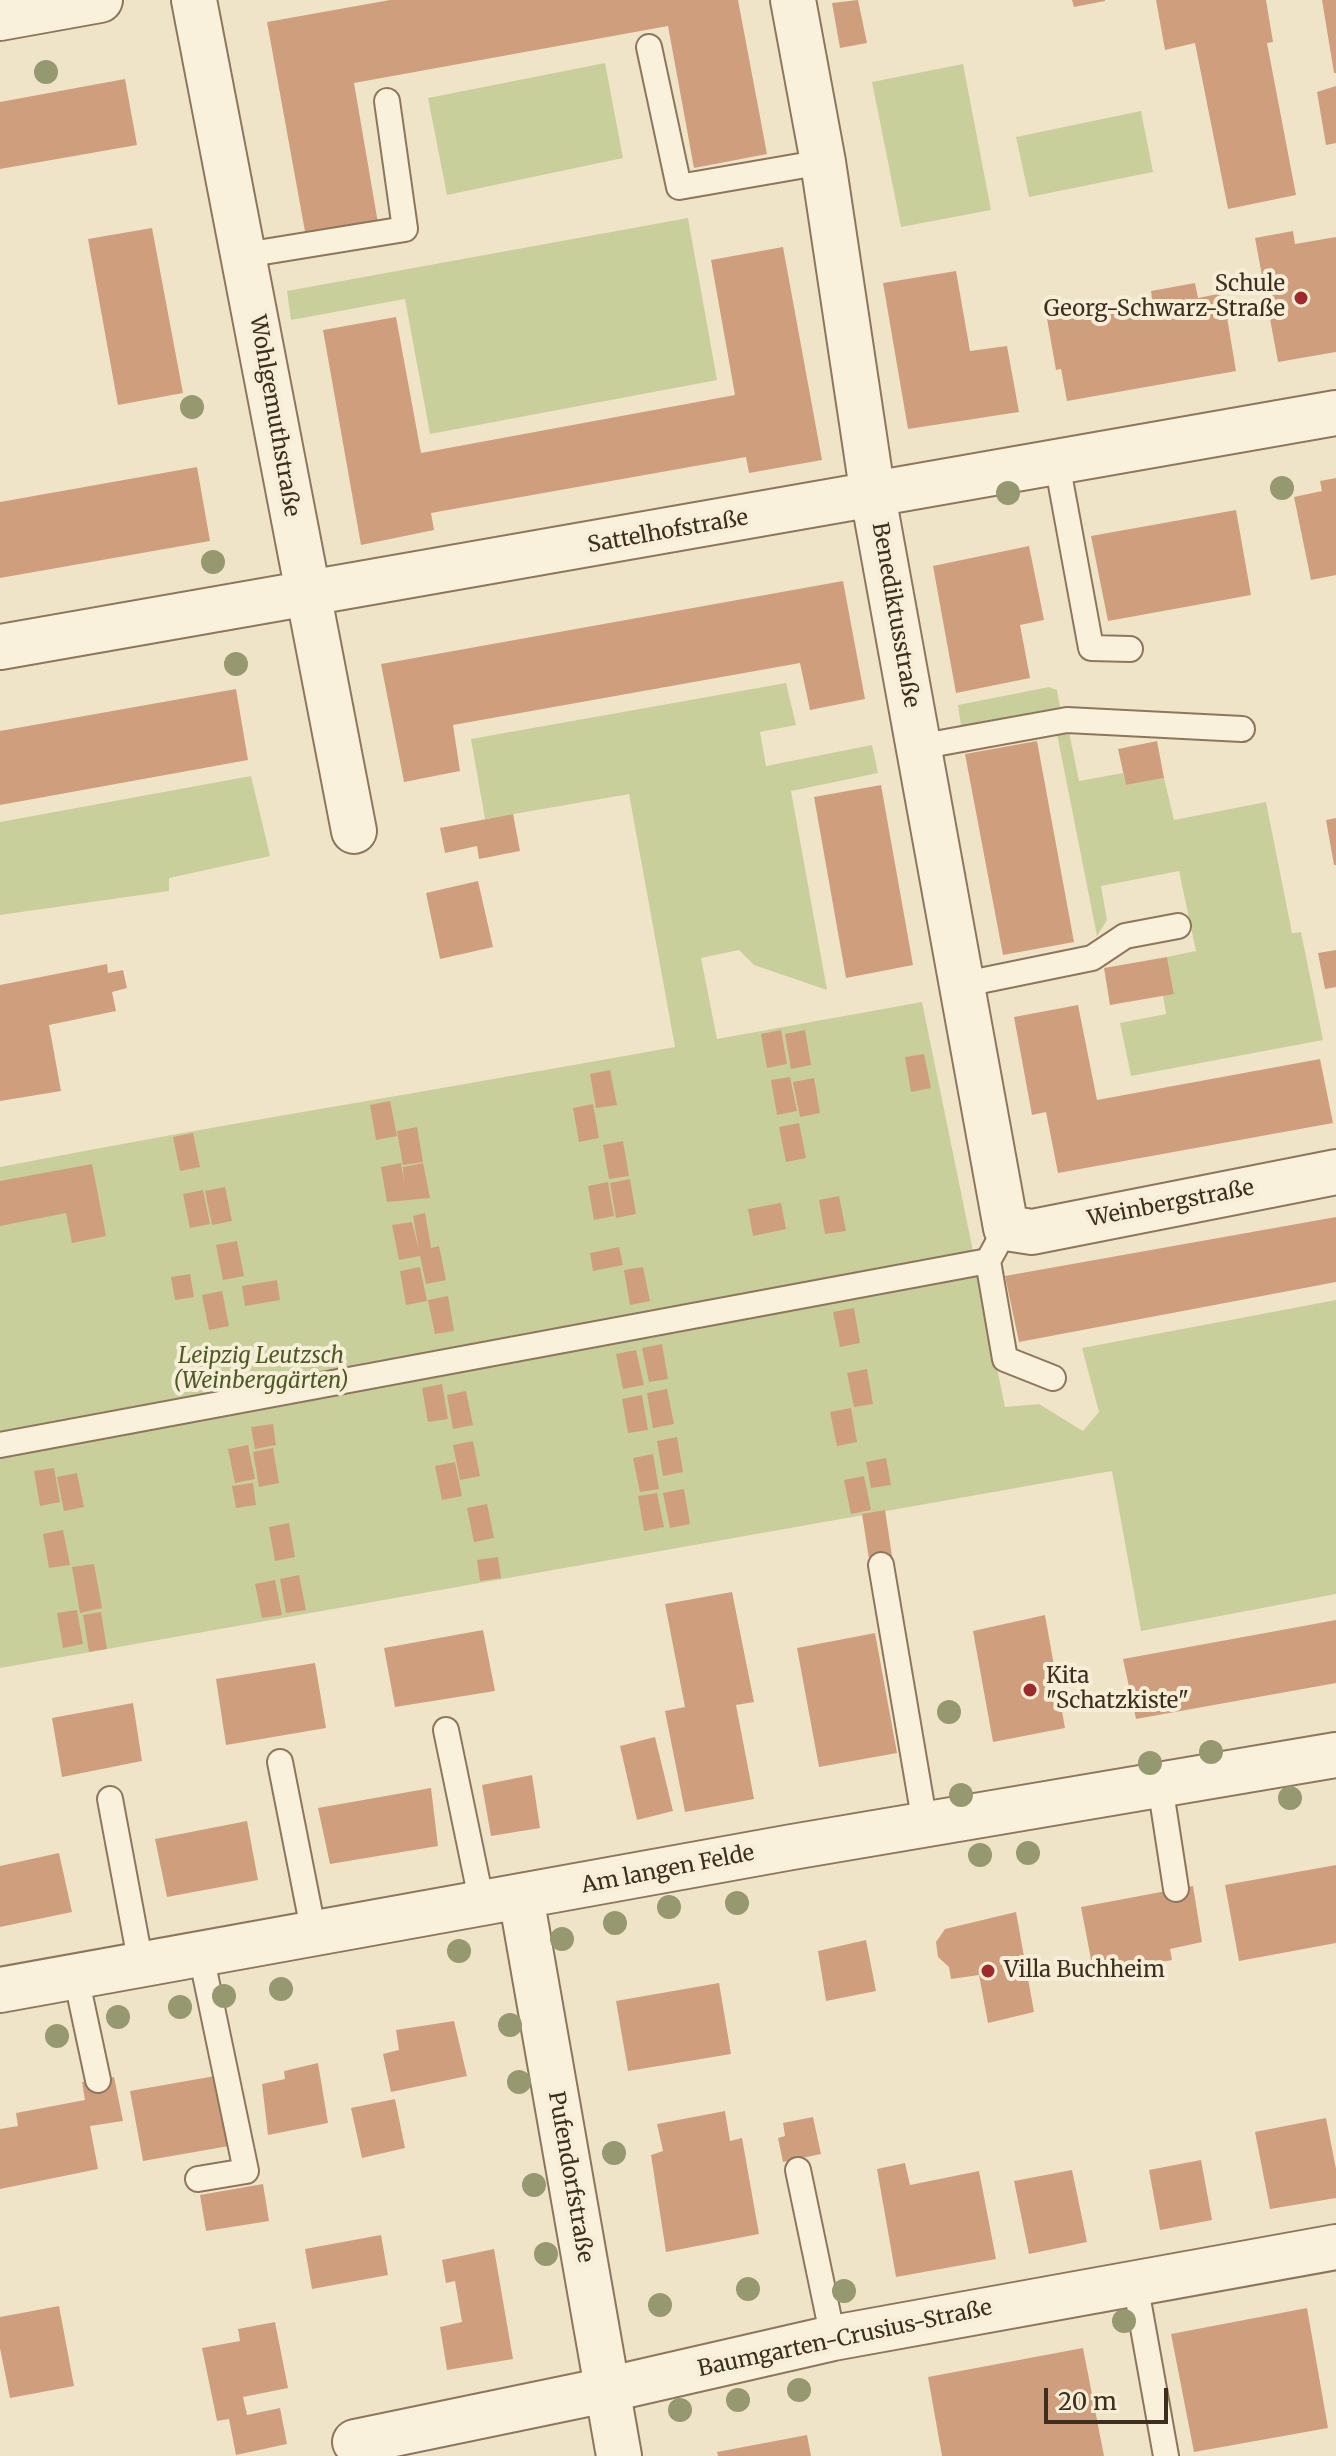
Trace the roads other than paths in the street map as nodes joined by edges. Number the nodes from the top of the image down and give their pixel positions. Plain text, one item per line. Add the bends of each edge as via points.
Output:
1 (100, 0) edge
2 (194, 0) edge
3 (793, 0) edge
4 (0, 18) edge
5 (649, 47) dead end
6 (387, 101) dead end
7 (823, 162) junction
8 (245, 255) junction
9 (1336, 413) edge
10 (1057, 463) junction
11 (873, 496) junction
12 (306, 595) junction
13 (0, 647) edge
14 (1130, 649) dead end
15 (1242, 729) dead end
16 (918, 747) junction
17 (354, 831) dead end
18 (1178, 926) dead end
19 (960, 985) junction
20 (1336, 1172) edge
21 (997, 1245) junction
22 (1053, 1378) dead end
23 (0, 1445) edge
24 (881, 1565) dead end
25 (446, 1730) dead end
26 (1336, 1755) edge
27 (280, 1762) dead end
28 (1160, 1785) junction
29 (110, 1799) dead end
30 (925, 1824) junction
31 (1176, 1889) dead end
32 (502, 1901) junction
33 (314, 1934) junction
34 (201, 1955) junction
35 (141, 1965) junction
36 (76, 1977) junction
37 (0, 1990) edge
38 (98, 2080) dead end
39 (798, 2170) dead end
40 (198, 2179) dead end
41 (1336, 2247) edge
42 (1135, 2283) junction
43 (833, 2338) junction
44 (606, 2390) junction
45 (355, 2442) dead end
46 (619, 2456) edge
47 (1166, 2456) edge

1 - 4 street
2 - 8 street, Wohlgemuthstraße
3 - 7 street, Benediktusstraße
5 - 7 lane via 679,187
6 - 8 lane via 405,229
7 - 11 street, Benediktusstraße
8 - 12 street, Wohlgemuthstraße
9 - 10 street, Sattelhofstraße
10 - 11 street, Sattelhofstraße
10 - 14 lane via 1091,648
11 - 12 street, Sattelhofstraße
11 - 16 street, Benediktusstraße
12 - 13 street, Sattelhofstraße
12 - 17 street, Wohlgemuthstraße
15 - 16 lane via 1067,720
16 - 19 street, Benediktusstraße
18 - 19 lane via 1125,936 1092,958
19 - 21 street, Benediktusstraße
20 - 21 street, Weinbergstraße via 1032,1232
21 - 22 lane via 1005,1359
21 - 23 lane
24 - 30 lane
25 - 32 lane
26 - 28 street, Am langen Felde
27 - 33 lane
28 - 30 street, Am langen Felde
28 - 31 lane
29 - 35 lane
30 - 32 street, Am langen Felde
32 - 33 street, Am langen Felde
32 - 44 street, Pufendorfstraße
33 - 34 street, Am langen Felde
34 - 35 street, Am langen Felde
34 - 40 lane via 246,2171
35 - 36 street, Am langen Felde
36 - 37 street, Am langen Felde
36 - 38 lane
39 - 43 lane
41 - 42 street, Baumgarten-Crusius-Straße
42 - 43 street, Baumgarten-Crusius-Straße
42 - 47 lane
43 - 44 street, Baumgarten-Crusius-Straße
44 - 45 street, Baumgarten-Crusius-Straße
44 - 46 street, Pufendorfstraße

